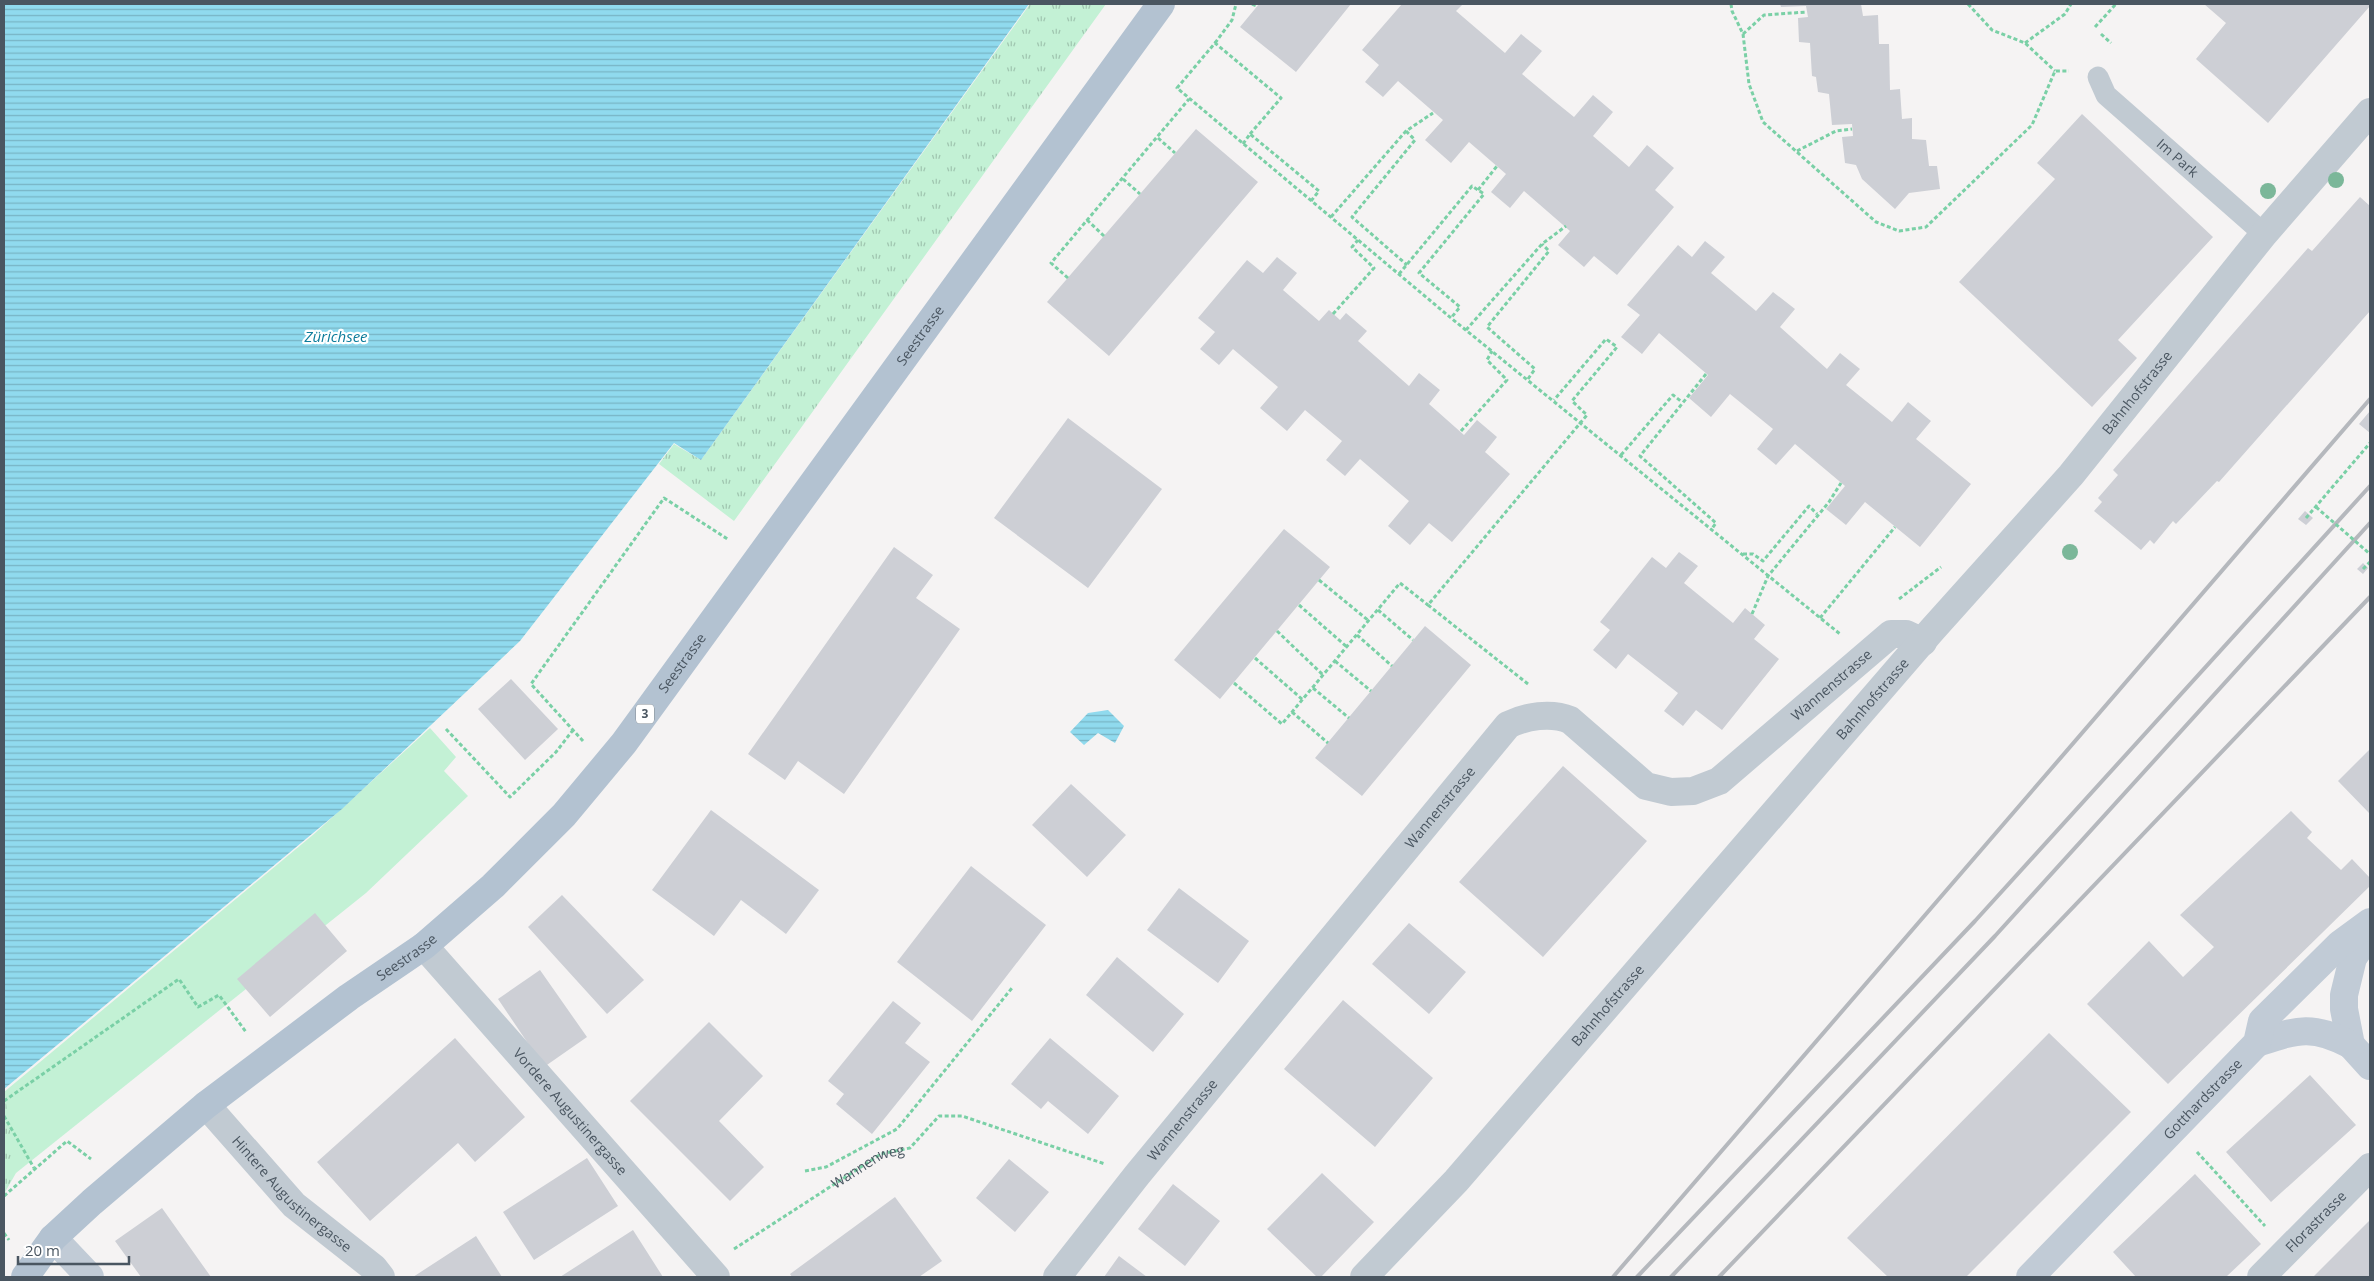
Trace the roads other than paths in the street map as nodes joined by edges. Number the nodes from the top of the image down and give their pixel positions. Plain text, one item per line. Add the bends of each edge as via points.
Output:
1 (1160, 4) edge
2 (2098, 77) road end
3 (2370, 112) edge
4 (2264, 234) junction
5 (1922, 642) junction
6 (2370, 922) edge
7 (2370, 933) edge
8 (424, 946) junction
9 (2257, 1043) junction
10 (2351, 1045) junction
11 (2370, 1066) edge
12 (206, 1105) junction
13 (2370, 1167) edge
14 (53, 1238) junction
15 (705, 1274) edge
16 (25, 1277) edge
17 (90, 1277) edge
18 (381, 1277) edge
19 (1057, 1277) edge
20 (1364, 1277) edge
21 (2030, 1277) edge
22 (2261, 1277) edge

1 - 8 main road, Seestrasse / 3 via 624,743 564,815 492,886
2 - 4 lane, Im Park via 2106,95
3 - 4 street, Bahnhofstrasse
4 - 5 street, Bahnhofstrasse via 2071,475
5 - 19 street, Wannenstrasse via 1906,634 1891,634 1719,781 1693,791 1671,792 1646,786 1570,720 1558,715 1519,720 1508,725 1137,1175
5 - 20 street, Bahnhofstrasse via 1456,1181
6 - 9 street, Gotthardstrasse via 2340,944 2262,1022
7 - 10 street via 2353,958 2344,995
8 - 12 main road, Seestrasse / 3 via 348,997
8 - 15 street, Vordere Augustinergasse
9 - 10 street via 2304,1030 2329,1034
9 - 21 street, Gotthardstrasse
10 - 11 street
12 - 14 main road, Seestrasse / 3
12 - 18 street, Hintere Augustinergasse via 294,1205
13 - 22 street, Florastrasse
14 - 16 main road, Seestrasse / 3
14 - 17 street

